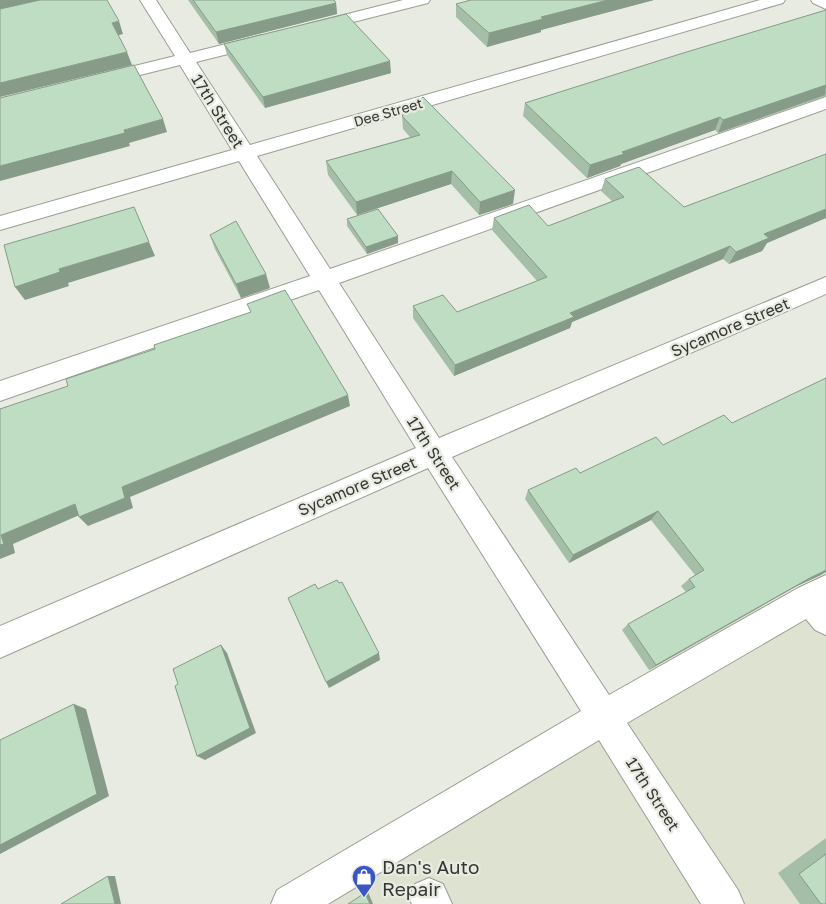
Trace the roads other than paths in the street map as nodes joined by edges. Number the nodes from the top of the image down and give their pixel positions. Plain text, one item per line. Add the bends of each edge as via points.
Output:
1 (148, 0) edge
2 (422, 0) edge
3 (777, 0) edge
4 (819, 0) edge
5 (826, 4) edge
6 (298, 31) edge
7 (279, 36) edge
8 (185, 59) junction
9 (85, 84) edge
10 (826, 103) edge
11 (244, 153) junction
12 (0, 223) edge
13 (324, 280) junction
14 (826, 285) edge
15 (0, 392) edge
16 (434, 454) junction
17 (820, 602) edge
18 (0, 642) edge
19 (604, 717) junction
20 (291, 904) edge
21 (724, 904) edge

1 - 8 street, 17th Street
2 - 6 street
3 - 11 street, Dee Street
4 - 5 street
7 - 8 street
8 - 9 street
8 - 11 street, 17th Street
10 - 13 street
11 - 12 street, Dee Street
11 - 13 street, 17th Street
13 - 15 street
13 - 16 street, 17th Street
14 - 16 street, Sycamore Street
16 - 18 street, Sycamore Street
16 - 19 street, 17th Street
17 - 19 street
19 - 20 street
19 - 21 street, 17th Street

